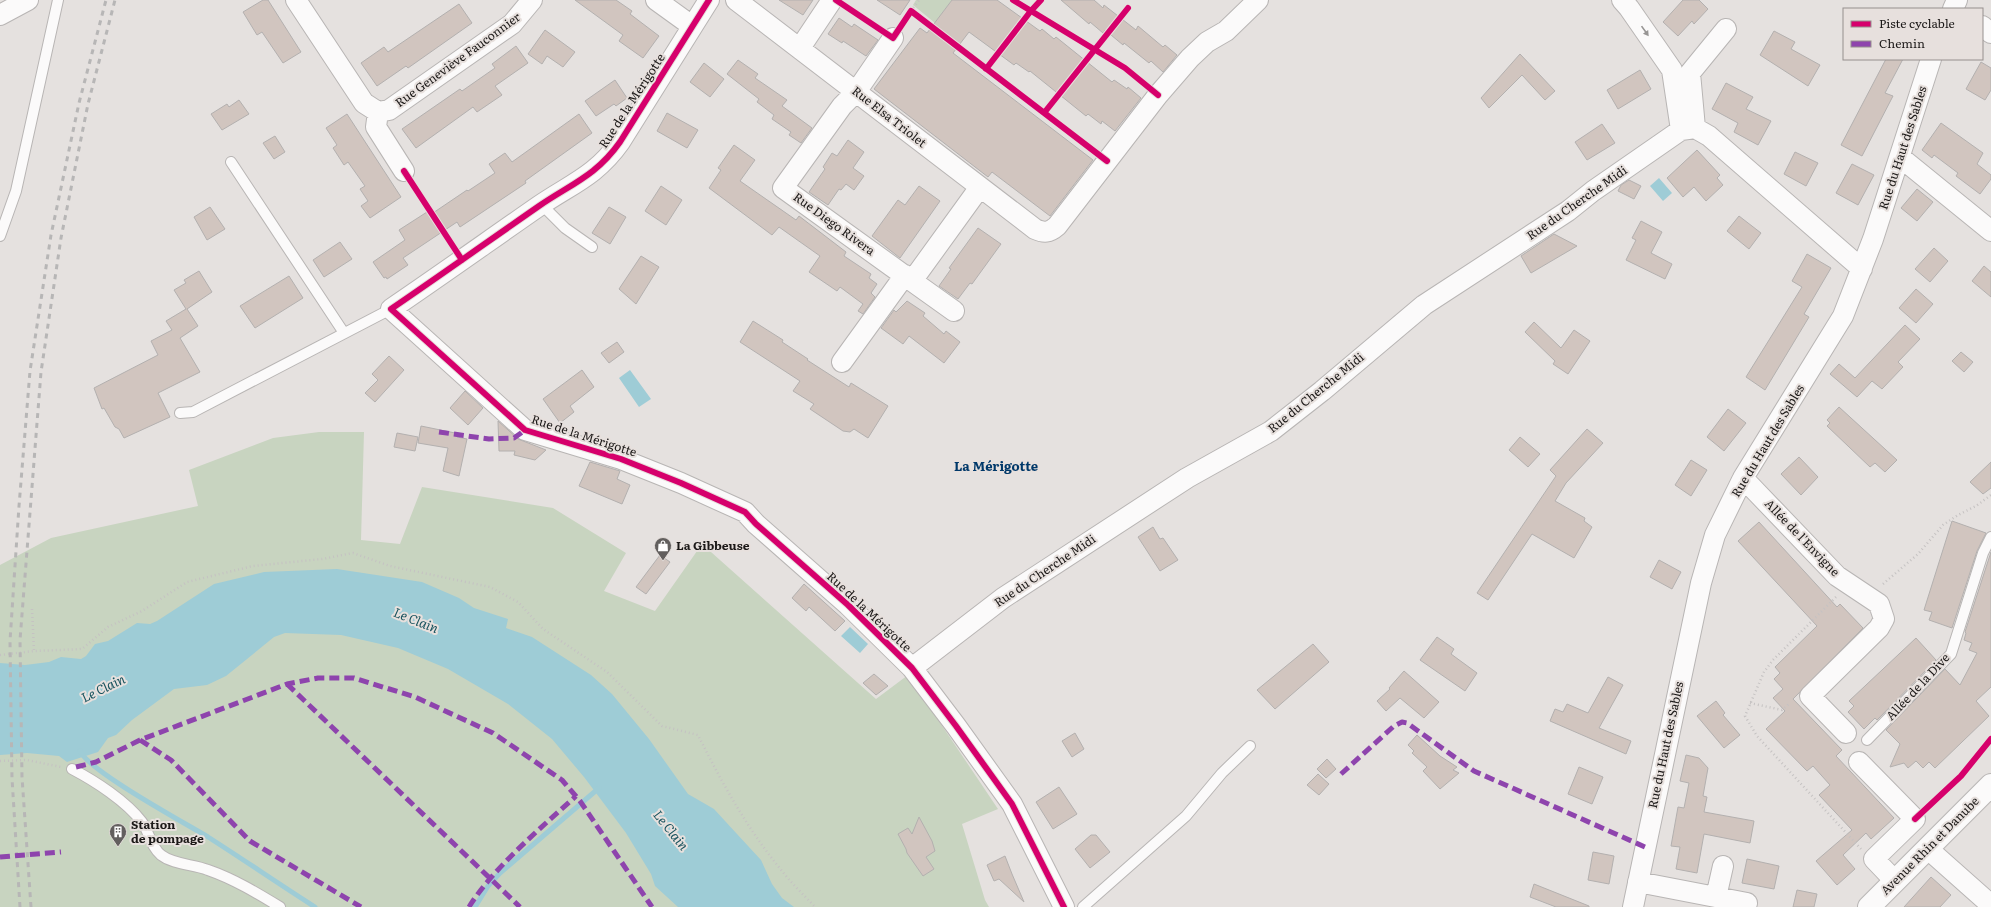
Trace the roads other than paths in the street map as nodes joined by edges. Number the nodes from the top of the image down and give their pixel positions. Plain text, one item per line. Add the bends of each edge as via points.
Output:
1 (28, 0) edge
2 (58, 0) edge
3 (296, 0) edge
4 (532, 0) edge
5 (656, 0) edge
6 (709, 0) edge
7 (736, 0) edge
8 (1258, 0) edge
9 (1622, 0) edge
10 (838, 2) edge
11 (0, 15) edge
12 (692, 26) junction
13 (1983, 27) edge
14 (1726, 29) dead end
15 (1991, 33) edge
16 (893, 38) dead end
17 (800, 48) junction
18 (1931, 60) edge
19 (856, 92) junction
20 (378, 112) junction
21 (1688, 129) junction
22 (1900, 157) junction
23 (231, 162) dead end
24 (404, 171) dead end
25 (980, 187) junction
26 (541, 204) junction
27 (1991, 232) edge
28 (0, 236) edge
29 (592, 246) dead end
30 (1862, 269) junction
31 (908, 278) junction
32 (391, 309) junction
33 (954, 311) dead end
34 (344, 333) junction
35 (842, 362) dead end
36 (180, 413) dead end
37 (1743, 478) junction
38 (1991, 537) edge
39 (912, 668) junction
40 (1846, 734) dead end
41 (1867, 740) dead end
42 (1250, 746) dead end
43 (1859, 762) dead end
44 (72, 769) road end
45 (1991, 785) edge
46 (1928, 849) junction
47 (1723, 866) dead end
48 (1894, 880) junction
49 (1638, 882) junction
50 (1716, 897) junction
51 (1747, 903) dead end
52 (1991, 905) edge
53 (280, 907) edge
54 (1064, 907) edge
55 (1083, 907) edge
56 (1633, 907) edge
57 (1868, 907) edge

1 - 11 street
2 - 28 lane via 16,191
3 - 20 street via 364,104
4 - 20 street, Rue Geneviève Fauconnier via 512,24 389,110
5 - 12 street
6 - 12 street, Rue de la Mérigotte
7 - 17 street, Rue Elsa Triolet
8 - 25 street, Rue Elsa Triolet via 1226,31 1207,42 1190,58 1052,231 1044,233 1035,229
9 -> 21 street via 1672,70
10 - 17 street
12 - 26 street, Rue de la Mérigotte via 620,142 604,163 582,180
13 - 15 street
14 - 21 street via 1690,73
16 - 19 street
17 - 19 street, Rue Elsa Triolet
18 - 22 street, Rue du Haut des Sables
19 - 25 street, Rue Elsa Triolet
19 - 31 street, Rue Diego Rivera via 842,106 783,188
20 - 24 street via 376,127
21 - 30 street via 1709,136
21 - 39 street, Rue du Cherche Midi via 1593,191 1568,212 1424,305 1271,431 1187,478 1003,598
22 - 27 street
22 - 30 street, Rue du Haut des Sables
23 - 34 lane
25 - 31 street
26 - 29 lane via 565,228
26 - 32 street, Rue de la Mérigotte
30 - 37 street, Rue du Haut des Sables via 1844,316
31 - 33 street, Rue Diego Rivera
31 - 35 street
32 - 34 lane
32 - 39 street, Rue de la Mérigotte via 525,430 620,459 681,482 745,512 848,605
34 - 36 lane via 193,412
37 - 40 street, Allée de l'Envigne via 1838,576 1879,604 1884,618 1879,628 1810,696
37 - 49 street, Rue du Haut des Sables via 1715,535 1701,583
38 - 41 lane, Allée de la Dive via 1983,553 1951,654
39 - 54 street, Rue de la Mérigotte via 1012,804
42 - 55 lane via 1222,773 1186,816
43 - 48 street via 1915,819 1874,859
44 - 53 lane via 91,779 138,817 161,855 172,861 230,878
45 - 46 street, Avenue Rhin et Danube
46 - 48 street, Avenue Rhin et Danube
46 - 52 street
47 - 50 street
48 - 57 street, Avenue Rhin et Danube
49 - 50 street
49 - 56 street, Rue du Haut des Sables
50 - 51 street

